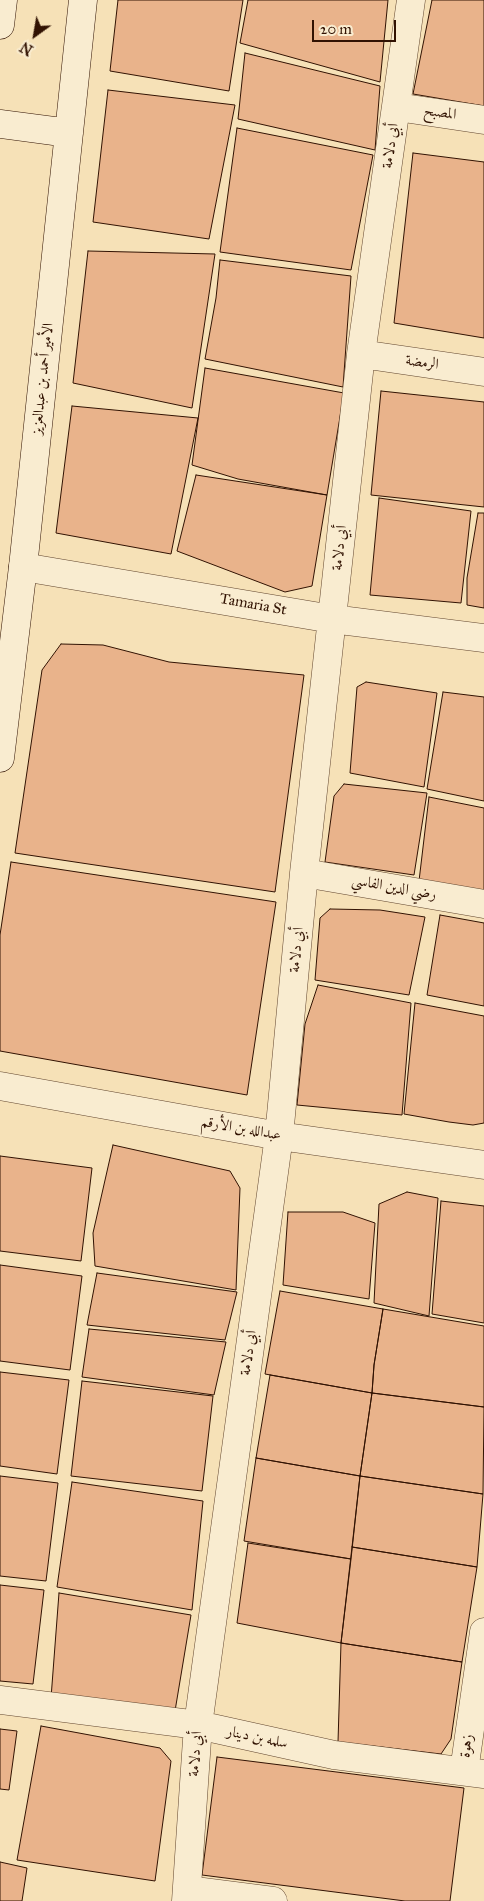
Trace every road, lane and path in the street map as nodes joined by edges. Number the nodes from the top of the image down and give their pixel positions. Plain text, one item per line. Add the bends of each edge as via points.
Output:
1 (3, 0) edge
2 (83, 0) edge
3 (411, 0) edge
4 (0, 25) edge
5 (397, 107) junction
6 (484, 120) edge
7 (0, 124) edge
8 (69, 133) junction
9 (361, 354) junction
10 (484, 372) edge
11 (23, 567) junction
12 (332, 619) junction
13 (484, 638) edge
14 (0, 758) edge
15 (304, 873) junction
16 (484, 904) edge
17 (0, 1086) edge
18 (279, 1136) junction
19 (484, 1165) edge
20 (484, 1632) edge
21 (0, 1700) edge
22 (198, 1725) junction
23 (474, 1772) edge
24 (187, 1896) edge
25 (273, 1901) edge

1 - 4 street
2 - 8 street, الأمير أحمد بن عبدالعزيز
3 - 5 street, أبي دلامة
5 - 6 street, المصبح
5 - 9 street, أبي دلامة
7 - 8 street
8 - 11 street, الأمير أحمد بن عبدالعزيز
9 - 10 street, الرمضة
9 - 12 street, أبي دلامة
11 - 12 street, Tamaria St
11 - 14 street, الأمير أحمد بن عبدالعزيز
12 - 13 street, Tamaria St
12 - 15 street, أبي دلامة
15 - 16 street, رضي الدين الفاسي
15 - 18 street, أبي دلامة
17 - 18 street, عبدالله بن الأرقم
18 - 19 street, عبدالله بن الأرقم
18 - 22 street, أبي دلامة
20 - 23 street, زهوة
21 - 22 street, سلمه بن دينار
22 - 23 street, سلمه بن دينار via 334,1755
22 - 24 street, أبي دلامة
24 - 25 street

